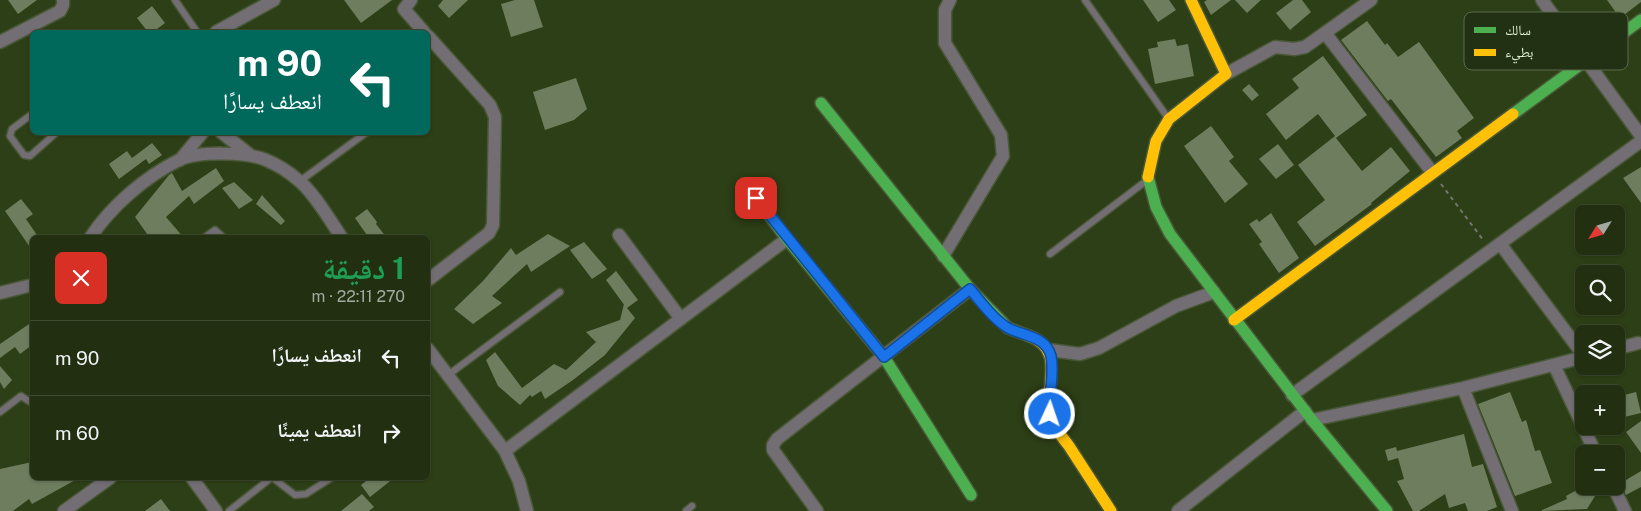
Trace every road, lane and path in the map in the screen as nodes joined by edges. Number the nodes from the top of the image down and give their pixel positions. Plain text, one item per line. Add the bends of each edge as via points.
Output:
1 (63, 0) edge
2 (175, 0) edge
3 (274, 0) edge
4 (411, 0) edge
5 (950, 0) edge
6 (1085, 0) edge
7 (1191, 0) edge
8 (1371, 0) edge
9 (1542, 0) edge
10 (1551, 12) edge
11 (1641, 20) edge
12 (1628, 29) edge
13 (196, 30) edge
14 (220, 30) edge
15 (422, 30) edge
16 (1325, 33) junction
17 (430, 38) edge
18 (0, 42) edge
19 (1572, 70) edge
20 (1595, 70) edge
21 (1226, 74) junction
22 (821, 103) dead end
23 (30, 116) edge
24 (1169, 119) junction
25 (54, 135) edge
26 (201, 135) edge
27 (224, 135) edge
28 (363, 135) edge
29 (1641, 136) edge
30 (1641, 141) edge
31 (252, 156) junction
32 (180, 160) junction
33 (1432, 172) junction
34 (1146, 180) junction
35 (300, 181) junction
36 (746, 184) dead end
37 (92, 235) edge
38 (208, 235) edge
39 (221, 235) edge
40 (340, 235) edge
41 (619, 235) dead end
42 (788, 240) junction
43 (1496, 248) junction
44 (1050, 254) dead end
45 (943, 256) junction
46 (430, 278) edge
47 (30, 286) edge
48 (970, 289) junction
49 (560, 292) dead end
50 (1214, 292) junction
51 (0, 293) edge
52 (681, 319) junction
53 (1234, 320) junction
54 (1640, 345) edge
55 (1575, 346) edge
56 (1625, 348) edge
57 (1049, 350) junction
58 (430, 352) edge
59 (884, 357) junction
60 (1575, 359) edge
61 (1554, 365) junction
62 (448, 375) junction
63 (1463, 388) junction
64 (1292, 395) junction
65 (30, 402) edge
66 (0, 412) edge
67 (1308, 416) junction
68 (1592, 445) edge
69 (505, 451) junction
70 (102, 480) edge
71 (193, 480) edge
72 (269, 480) edge
73 (275, 480) edge
74 (328, 480) edge
75 (971, 495) dead end
76 (1617, 495) edge
77 (692, 506) dead end
78 (64, 511) edge
79 (216, 511) edge
80 (229, 511) edge
81 (527, 511) edge
82 (686, 511) edge
83 (817, 511) edge
84 (1111, 511) edge
85 (1178, 511) edge
86 (1387, 511) edge
87 (1512, 511) edge
88 (1625, 511) edge

1 - 18 street via 60,11
2 - 13 lane
3 - 14 street
4 - 15 street via 404,9
5 - 45 street via 945,10 945,43 1001,135 1003,156
6 - 24 lane
7 - 21 street
8 - 16 street
9 - 10 street
11 - 12 street
16 - 21 street via 1305,47 1275,47
16 - 33 street
17 - 46 street via 490,105 495,117 493,226 489,233
19 - 33 street
20 - 29 street
21 - 24 street
22 - 45 street
23 - 25 lane via 12,129 10,136 24,155 30,156
24 - 34 street via 1156,141
26 - 32 street
27 - 31 street
28 - 35 lane
30 - 43 street
31 - 32 street via 214,155
31 - 35 street via 281,167
32 - 37 street via 118,203
33 - 43 path
33 - 53 street
34 - 44 lane
34 - 50 street via 1170,234
35 - 40 street
36 - 42 street
38 - 39 lane via 215,230
41 - 52 street
42 - 52 street
42 - 59 street
43 - 55 street
43 - 64 street
45 - 48 street
47 - 51 street
48 - 57 street via 1008,328 1038,339
48 - 59 street
49 - 62 lane
50 - 53 street
50 - 57 street via 1176,306 1099,348 1080,354
52 - 69 street
53 - 64 street
54 - 56 street
57 - 84 street via 1052,375 1048,401 1052,421
58 - 62 street
59 - 75 street
59 - 83 street via 773,445 773,450
60 - 61 street
61 - 63 street
61 - 68 street
62 - 69 street
63 - 67 street
63 - 87 street
64 - 67 street
65 - 66 lane via 21,396
67 - 85 street
67 - 86 street
69 - 81 street via 519,481
70 - 78 street
71 - 79 street
72 - 80 lane
73 - 74 lane via 295,495 306,494
76 - 88 street
77 - 82 lane

